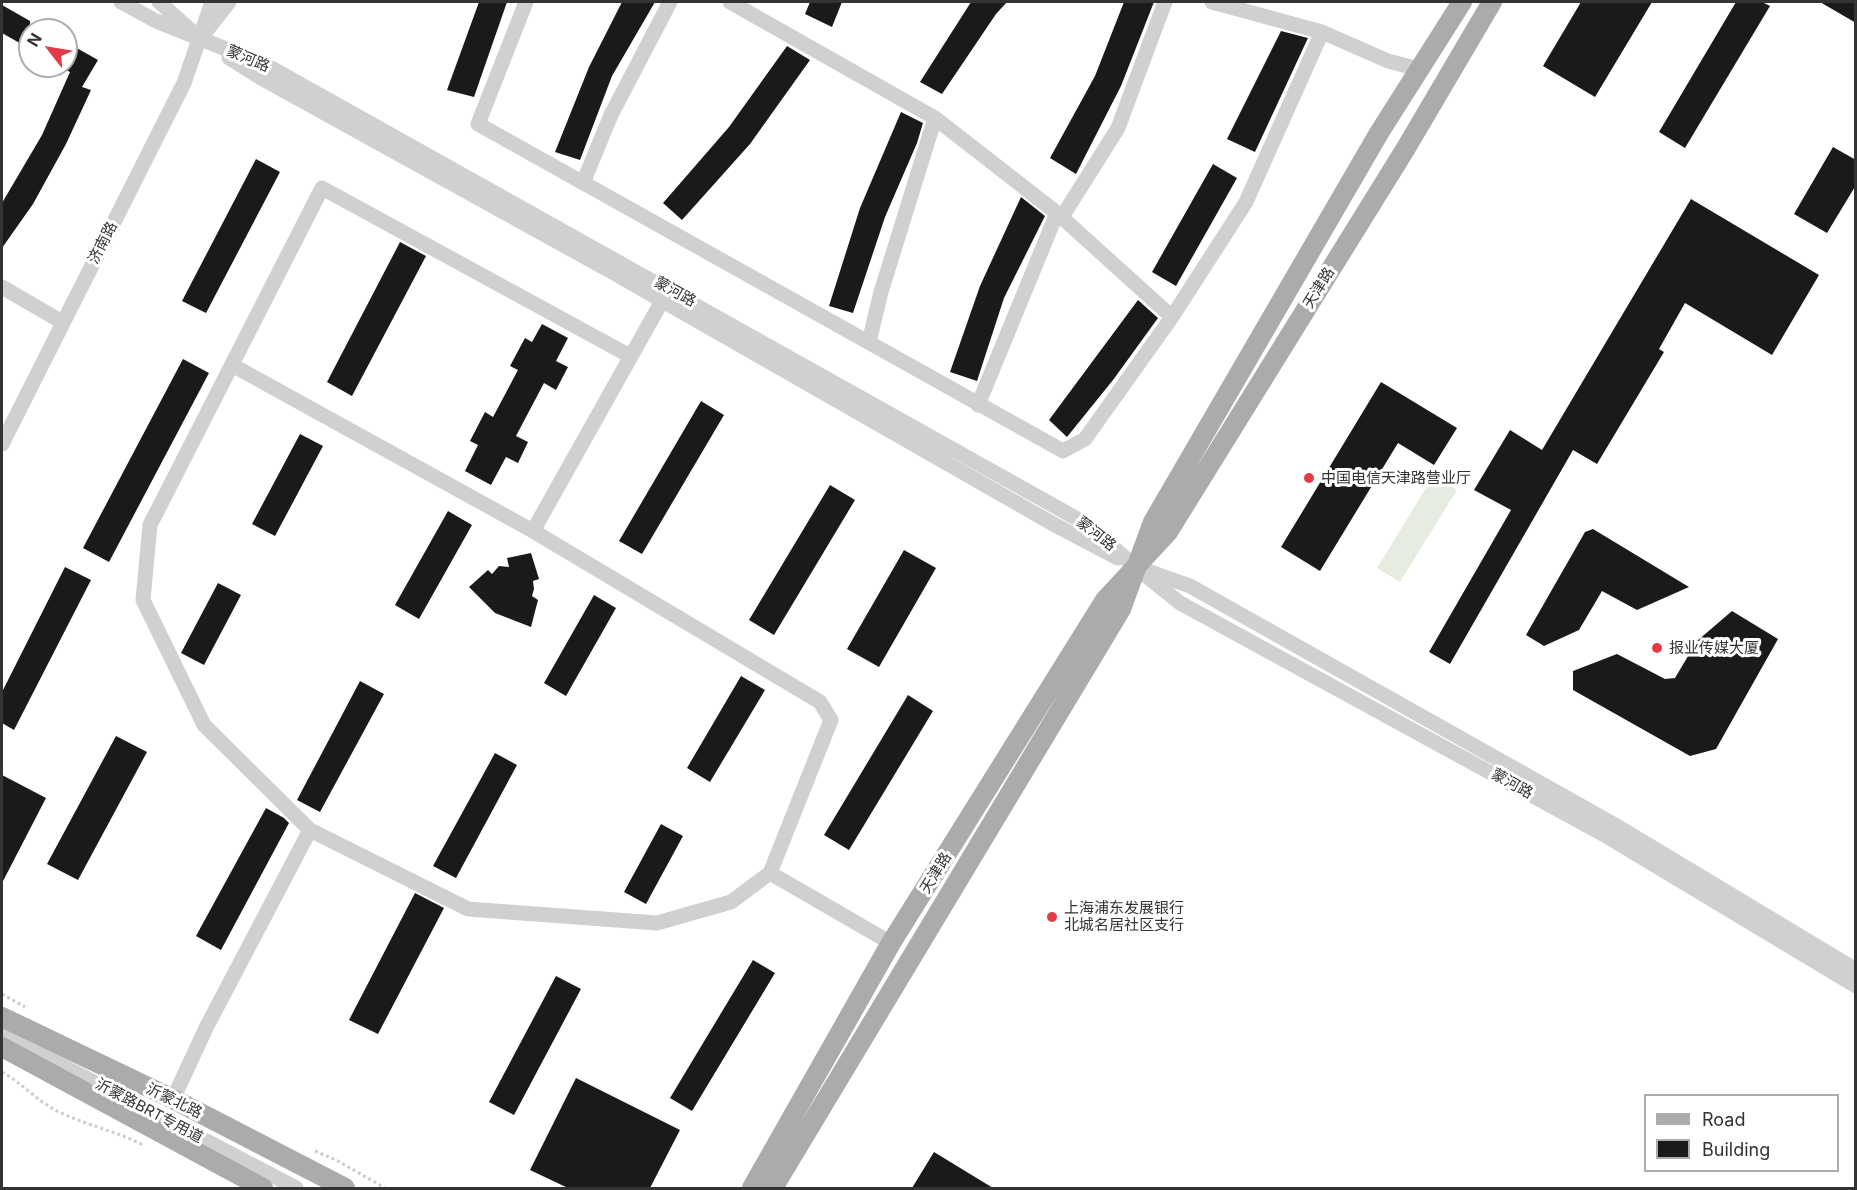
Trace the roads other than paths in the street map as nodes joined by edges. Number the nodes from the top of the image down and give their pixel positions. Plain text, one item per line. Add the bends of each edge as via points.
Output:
1 (121, 2) edge
2 (159, 2) edge
3 (212, 2) edge
4 (229, 2) edge
5 (526, 2) edge
6 (670, 2) edge
7 (730, 2) edge
8 (1165, 2) edge
9 (1212, 2) edge
10 (1462, 2) edge
11 (1492, 2) edge
12 (1322, 32) junction
13 (200, 40) junction
14 (1419, 69) junction
15 (935, 118) junction
16 (583, 183) junction
17 (1060, 215) junction
18 (2, 287) edge
19 (662, 301) junction
20 (1172, 317) junction
21 (57, 319) junction
22 (869, 342) junction
23 (630, 356) junction
24 (232, 365) junction
25 (978, 405) junction
26 (2, 427) edge
27 (2, 444) edge
28 (532, 531) junction
29 (1135, 567) junction
30 (310, 830) junction
31 (770, 873) junction
32 (891, 943) junction
33 (1856, 970) edge
34 (1856, 986) edge
35 (2, 1017) edge
36 (2, 1034) edge
37 (2, 1047) edge
38 (172, 1099) junction
39 (263, 1188) edge
40 (296, 1188) edge
41 (345, 1188) edge
42 (752, 1188) edge
43 (773, 1188) edge

1 - 13 street, 蒙河路
2 - 13 street, 蒙河路
3 - 13 street, 济南路
4 - 13 street, 济南路
5 - 16 street via 478,124
6 - 16 street via 611,115
7 - 15 street
8 - 17 street via 1118,128
9 - 12 street
10 - 14 main road, 天津路
11 - 29 main road, 天津路 via 1168,532
12 - 14 street via 1388,61
12 - 20 street via 1246,202
13 - 19 street, 蒙河路 via 261,78
13 - 21 street, 济南路
13 - 27 street, 济南路 via 184,83
13 - 29 street, 蒙河路 via 266,65 1090,525
14 - 29 main road, 天津路 via 1153,522
15 - 17 street
15 - 22 street
16 - 22 street
17 - 20 street
17 - 25 street
18 - 21 street
19 - 23 street
19 - 29 street, 蒙河路
20 - 25 street via 1085,440 1063,451
21 - 26 street, 济南路
22 - 25 street
23 - 24 street via 322,188
23 - 28 street
24 - 28 street
24 - 30 street via 150,525 143,600 204,725
28 - 31 street via 820,702 831,720
29 - 32 main road, 天津路 via 1105,600
29 - 33 street, 蒙河路 via 1191,586 1615,825
29 - 34 street, 蒙河路 via 1180,603 1608,837
29 - 43 main road, 天津路 via 1116,618
30 - 31 street via 468,909 657,923 731,902
30 - 38 street
31 - 32 street
32 - 42 main road, 天津路
35 - 38 main road, 沂蒙北路
36 - 40 street, 沂蒙路BRT专用道
37 - 39 main road
38 - 41 main road, 沂蒙北路

